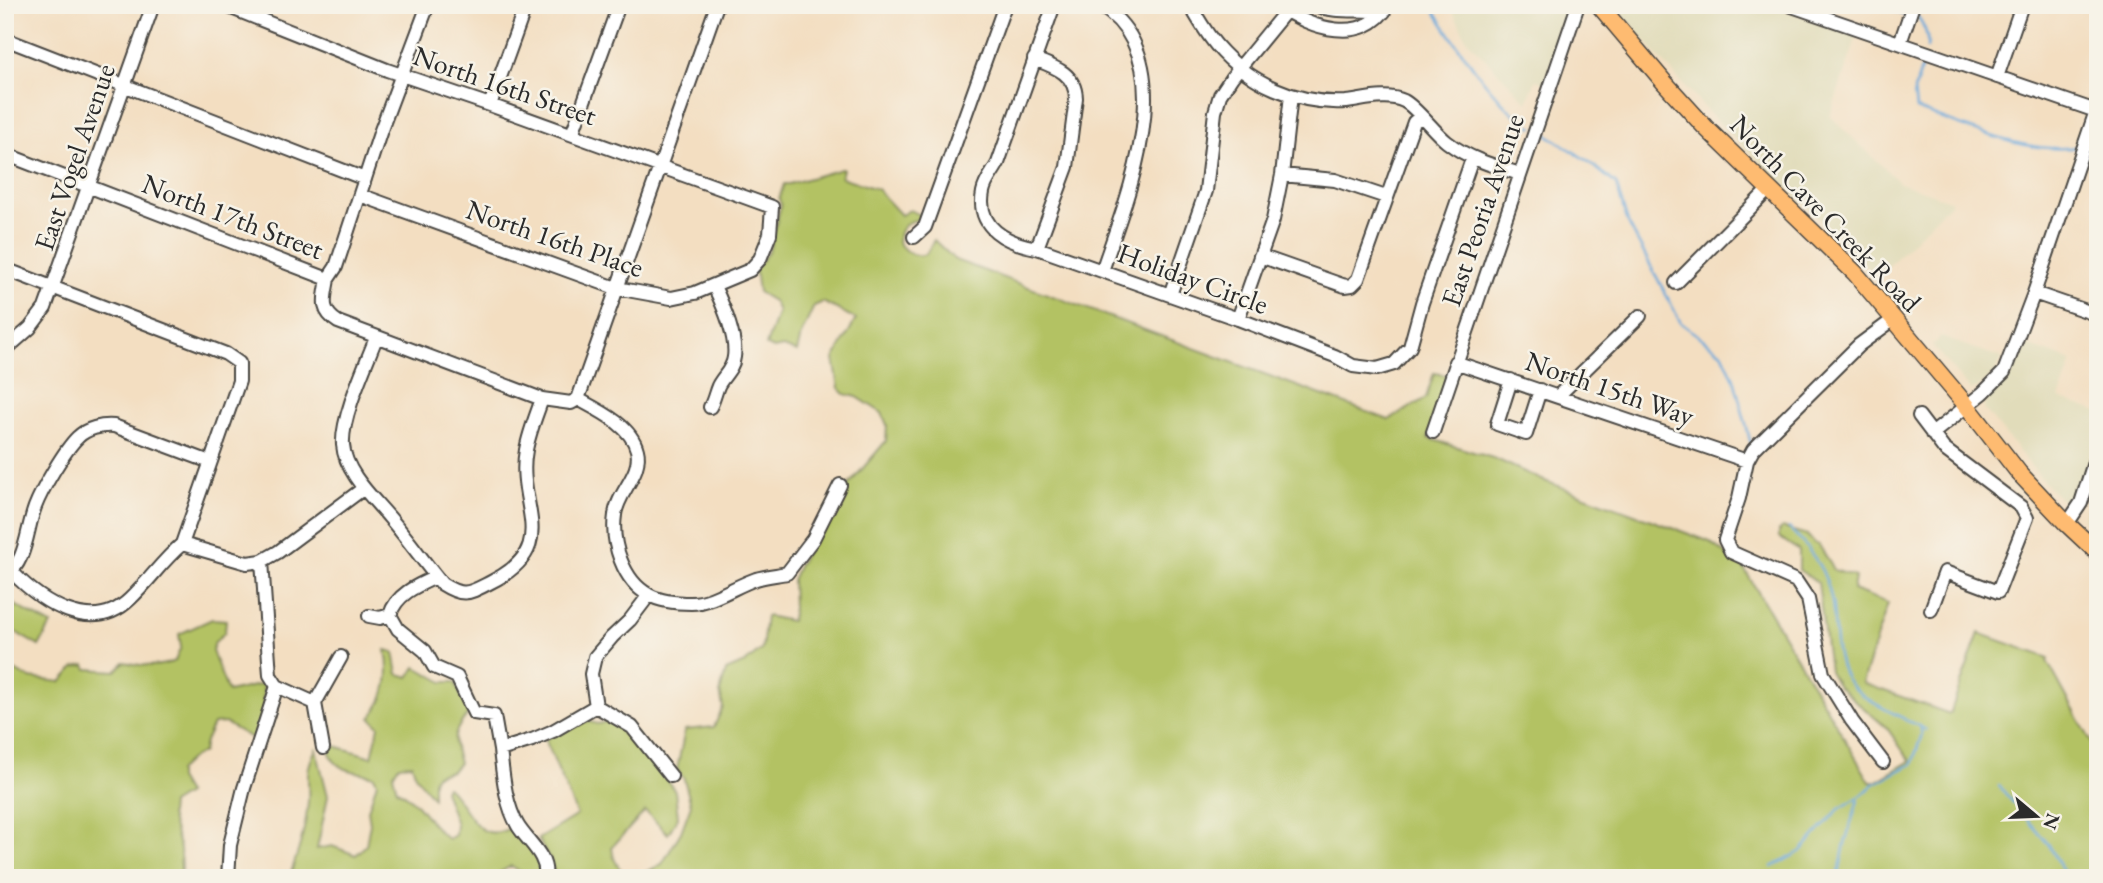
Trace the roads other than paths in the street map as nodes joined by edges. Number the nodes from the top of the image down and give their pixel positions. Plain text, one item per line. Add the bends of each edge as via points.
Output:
1 (153, 5) edge
2 (224, 5) edge
3 (428, 5) edge
4 (526, 5) edge
5 (619, 5) edge
6 (717, 5) edge
7 (1054, 5) edge
8 (1100, 5) edge
9 (1190, 5) edge
10 (1314, 5) edge
11 (1578, 5) edge
12 (1599, 5) edge
13 (1913, 5) edge
14 (2022, 5) edge
15 (1004, 6) edge
16 (1798, 7) edge
17 (1282, 8) edge
18 (1386, 8) edge
19 (5, 39) edge
20 (1900, 43) junction
21 (1034, 59) junction
22 (1240, 67) junction
23 (402, 75) junction
24 (1997, 77) junction
25 (125, 86) junction
26 (1291, 95) junction
27 (490, 104) junction
28 (2097, 108) edge
29 (1420, 117) junction
30 (572, 134) junction
31 (5, 154) edge
32 (1472, 159) junction
33 (660, 166) junction
34 (1520, 174) junction
35 (1282, 175) junction
36 (365, 178) junction
37 (90, 187) junction
38 (1769, 189) junction
39 (360, 195) junction
40 (1387, 197) junction
41 (772, 207) joint
42 (914, 237) dead end
43 (1037, 247) junction
44 (1260, 256) junction
45 (5, 269) edge
46 (1102, 271) junction
47 (328, 279) junction
48 (1676, 283) dead end
49 (714, 286) junction
50 (53, 287) junction
51 (616, 288) junction
52 (2034, 293) junction
53 (1170, 295) junction
54 (2098, 315) edge
55 (1640, 316) dead end
56 (1238, 319) junction
57 (1894, 319) junction
58 (376, 338) junction
59 (5, 350) edge
60 (1455, 362) junction
61 (1511, 380) junction
62 (1539, 390) junction
63 (1558, 396) junction
64 (542, 399) junction
65 (578, 399) junction
66 (1967, 406) junction
67 (710, 407) dead end
68 (1919, 415) dead end
69 (1433, 432) dead end
70 (1932, 434) junction
71 (2098, 450) edge
72 (1747, 461) junction
73 (211, 462) junction
74 (840, 485) dead end
75 (364, 488) junction
76 (2067, 524) junction
77 (182, 544) junction
78 (2098, 553) edge
79 (262, 561) junction
80 (9, 574) edge
81 (436, 577) junction
82 (649, 595) junction
83 (1931, 610) dead end
84 (390, 615) junction
85 (369, 616) dead end
86 (341, 657) dead end
87 (277, 686) junction
88 (315, 703) junction
89 (596, 706) junction
90 (323, 748) dead end
91 (500, 750) junction
92 (1883, 762) dead end
93 (671, 776) dead end
94 (228, 878) edge
95 (545, 878) edge

1 - 25 street, East Vogel Avenue
2 - 23 street, North 16th Street
3 - 23 street
4 - 27 street
5 - 30 street
6 - 33 street
7 - 21 street, Holiday Circle
8 - 46 street via 1131,38 1144,82 1137,168
9 - 22 street via 1218,48
10 - 18 street via 1333,11
11 - 34 street, East Peoria Avenue
12 - 38 main road, North Cave Creek Road via 1680,100
13 - 20 street
14 - 24 street
15 - 42 street via 925,227
16 - 20 street
17 - 18 street via 1312,24 1343,29 1371,24
17 - 22 street
19 - 25 street
20 - 24 street
21 - 43 street via 1065,73 1075,87 1076,98 1067,167
21 - 43 street, Holiday Circle via 998,163 987,180 982,205 991,227 1005,239
22 - 26 street
22 - 53 street via 1220,95 1206,191
23 - 27 street, North 16th Street
23 - 36 street
24 - 28 street
25 - 36 street
25 - 37 street, East Vogel Avenue
26 - 29 street via 1343,102 1396,99
26 - 35 street
27 - 30 street, North 16th Street
28 - 52 street
29 - 32 street
29 - 40 street via 1414,122
30 - 33 street, North 16th Street
31 - 37 street, North 17th Street
32 - 34 street
32 - 56 street, Holiday Circle via 1415,335 1394,364 1377,369 1353,366
33 - 41 street, North 16th Street
33 - 51 street
34 - 60 street, East Peoria Avenue
35 - 40 street via 1335,180
35 - 44 street
36 - 39 street
37 - 47 street, North 17th Street
37 - 50 street, East Vogel Avenue
38 - 48 street
38 - 57 main road, North Cave Creek Road via 1837,254
39 - 47 street
39 - 51 street, North 16th Place
40 - 44 street via 1352,285
41 - 49 street, North 16th Place via 770,234 760,260 750,270
43 - 46 street, Holiday Circle
44 - 56 street
45 - 50 street
46 - 53 street, Holiday Circle
47 - 58 street, North 17th Street via 324,304 329,316
49 - 51 street, North 16th Place via 671,298
49 - 67 street via 734,357
50 - 59 street, East Vogel Avenue via 39,319
50 - 73 street via 239,363 239,380
51 - 65 street
52 - 54 street
52 - 66 street via 2004,372
53 - 56 street, Holiday Circle
55 - 63 street
57 - 66 main road, North Cave Creek Road
57 - 72 street via 1859,345
58 - 64 street, North 17th Street
58 - 75 street via 343,436 345,454
60 - 61 street, North 15th Way
60 - 69 street, East Peoria Avenue
61 - 62 street, North 15th Way
61 - 62 street via 1497,424 1526,434
62 - 63 street, North 15th Way
63 - 72 street, North 15th Way
64 - 65 street, North 17th Street via 565,404
64 - 81 street via 525,454 532,527 522,560 467,594 455,592
65 - 82 street via 613,420 638,451 636,469 615,515 616,543 628,575
66 - 70 street
66 - 76 main road, North Cave Creek Road via 2019,473
68 - 70 street
70 - 83 street via 1944,449 2025,513 2025,526 1998,592 1945,572
71 - 76 street via 2081,503
72 - 92 street via 1726,546 1796,582 1808,599 1823,674
73 - 77 street
73 - 80 street via 114,426 87,430 41,494 22,553
74 - 82 street via 813,539 787,573 758,579 701,602
75 - 79 street
75 - 81 street
76 - 78 main road, North Cave Creek Road
77 - 79 street via 247,563
77 - 80 street via 124,604 90,616 46,601
79 - 87 street via 270,675
81 - 84 street via 407,591
82 - 89 street via 595,657
84 - 85 street
84 - 91 street via 398,629 428,655 447,664 474,713 494,716
86 - 88 street
87 - 88 street
87 - 94 street via 243,794 230,845
88 - 90 street
89 - 91 street via 553,731
89 - 93 street via 632,727
91 - 95 street via 514,817 541,857 547,869

